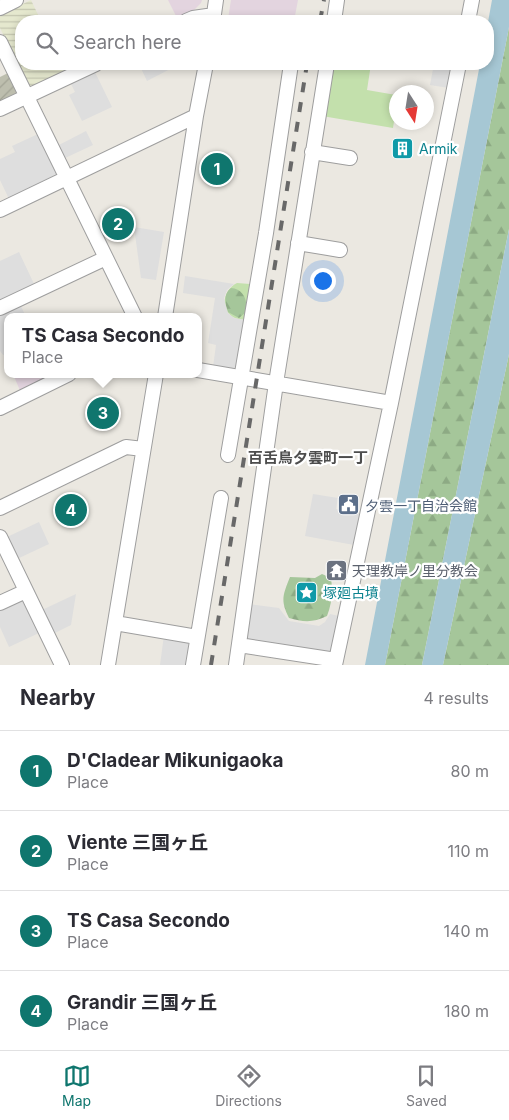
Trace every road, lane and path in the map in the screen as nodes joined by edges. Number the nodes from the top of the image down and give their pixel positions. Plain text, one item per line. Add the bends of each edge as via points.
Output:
1 (16, 0) edge
2 (216, 0) edge
3 (337, 0) edge
4 (472, 0) edge
5 (0, 8) edge
6 (214, 15) edge
7 (335, 15) edge
8 (469, 15) edge
9 (0, 42) edge
10 (83, 70) edge
11 (205, 70) edge
12 (290, 70) edge
13 (326, 70) edge
14 (458, 70) edge
15 (26, 96) junction
16 (0, 109) edge
17 (196, 116) junction
18 (312, 152) junction
19 (350, 158) dead end
20 (66, 178) junction
21 (0, 210) edge
22 (298, 243) junction
23 (340, 250) dead end
24 (106, 258) junction
25 (0, 308) edge
26 (133, 313) edge
27 (166, 313) edge
28 (202, 371) edge
29 (245, 377) junction
30 (61, 378) edge
31 (155, 378) edge
32 (274, 382) junction
33 (391, 403) junction
34 (0, 408) edge
35 (143, 449) junction
36 (228, 455) dead end
37 (221, 498) dead end
38 (0, 508) edge
39 (0, 537) edge
40 (26, 591) junction
41 (0, 604) edge
42 (115, 623) junction
43 (197, 638) junction
44 (239, 645) junction
45 (335, 663) edge
46 (62, 665) edge
47 (108, 665) edge
48 (193, 665) edge
49 (236, 665) edge

1 - 5 street
2 - 6 street
3 - 7 street
4 - 8 street
9 - 15 street
10 - 15 street
11 - 17 street
12 - 29 street
13 - 18 street
14 - 33 street
15 - 16 street
15 - 20 street
17 - 20 street
17 - 27 street
18 - 19 street
18 - 22 street
20 - 21 street
20 - 24 street
22 - 23 street
22 - 32 street
24 - 25 street
24 - 26 street
28 - 29 street
29 - 32 street
29 - 36 street
30 - 34 street
31 - 35 street
32 - 33 street
32 - 44 street
33 - 45 street
35 - 38 street via 126,447
35 - 42 street
37 - 43 street
39 - 40 street
40 - 41 street
40 - 46 street
42 - 43 street
42 - 47 street
43 - 48 street
44 - 45 street
44 - 49 street

